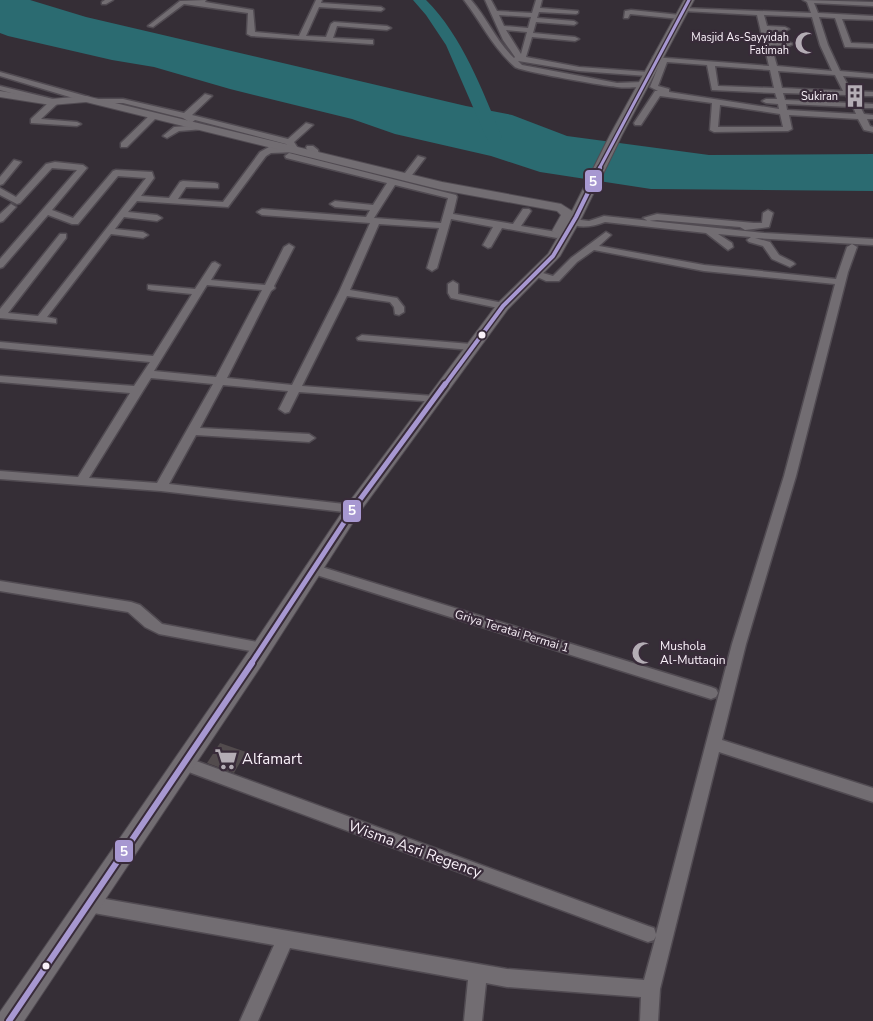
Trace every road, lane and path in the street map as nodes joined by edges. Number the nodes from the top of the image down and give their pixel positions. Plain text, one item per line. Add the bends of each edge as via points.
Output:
1 (250, 0) edge
2 (467, 0) edge
3 (488, 0) edge
4 (539, 0) edge
5 (806, 0) edge
6 (810, 0) edge
7 (202, 2) edge
8 (319, 3) edge
9 (869, 3) edge
10 (381, 9) dead end
11 (684, 9) edge
12 (251, 11) junction
13 (495, 12) junction
14 (576, 12) dead end
15 (760, 13) junction
16 (873, 13) edge
17 (535, 15) junction
18 (817, 16) junction
19 (626, 17) dead end
20 (838, 17) junction
21 (873, 18) edge
22 (574, 24) dead end
23 (151, 26) dead end
24 (387, 28) dead end
25 (502, 28) junction
26 (763, 28) junction
27 (784, 29) dead end
28 (529, 32) junction
29 (302, 38) junction
30 (576, 39) dead end
31 (329, 40) junction
32 (370, 42) dead end
33 (768, 46) junction
34 (873, 46) edge
35 (788, 47) dead end
36 (516, 60) junction
37 (660, 60) junction
38 (711, 65) junction
39 (774, 69) junction
40 (838, 73) junction
41 (0, 74) edge
42 (648, 74) junction
43 (873, 76) edge
44 (642, 85) junction
45 (0, 88) edge
46 (778, 92) junction
47 (0, 94) edge
48 (851, 94) junction
49 (873, 94) edge
50 (208, 96) dead end
51 (90, 100) junction
52 (62, 101) junction
53 (716, 102) junction
54 (857, 105) junction
55 (873, 106) edge
56 (783, 107) junction
57 (214, 114) dead end
58 (154, 116) junction
59 (862, 117) junction
60 (873, 117) edge
61 (197, 122) junction
62 (638, 123) dead end
63 (76, 124) dead end
64 (309, 125) dead end
65 (873, 130) edge
66 (167, 136) dead end
67 (124, 145) dead end
68 (292, 146) junction
69 (313, 152) junction
70 (422, 158) dead end
71 (17, 162) dead end
72 (406, 177) junction
73 (0, 182) edge
74 (392, 182) junction
75 (215, 186) dead end
76 (0, 191) edge
77 (134, 198) junction
78 (172, 201) junction
79 (335, 204) dead end
80 (11, 207) dead end
81 (376, 208) junction
82 (47, 211) junction
83 (526, 211) dead end
84 (262, 212) dead end
85 (768, 213) dead end
86 (121, 214) junction
87 (577, 215) junction
88 (0, 218) edge
89 (156, 218) dead end
90 (372, 219) junction
91 (447, 221) junction
92 (626, 222) junction
93 (499, 225) junction
94 (752, 225) junction
95 (664, 226) junction
96 (515, 228) junction
97 (108, 231) junction
98 (706, 231) junction
99 (726, 232) junction
100 (681, 234) dead end
101 (143, 235) dead end
102 (557, 235) junction
103 (606, 235) dead end
104 (63, 236) dead end
105 (820, 240) junction
106 (873, 242) edge
107 (488, 245) dead end
108 (289, 247) dead end
109 (728, 247) dead end
110 (852, 247) junction
111 (873, 247) edge
112 (592, 248) junction
113 (790, 264) dead end
114 (0, 265) edge
115 (215, 265) dead end
116 (432, 268) dead end
117 (532, 277) junction
118 (205, 282) junction
119 (841, 282) junction
120 (453, 284) dead end
121 (152, 286) dead end
122 (270, 288) junction
123 (198, 292) junction
124 (344, 292) junction
125 (503, 306) junction
126 (398, 312) dead end
127 (0, 315) edge
128 (40, 320) junction
129 (52, 321) dead end
130 (362, 338) dead end
131 (0, 345) edge
132 (471, 347) junction
133 (156, 359) junction
134 (146, 374) junction
135 (0, 379) edge
136 (220, 382) junction
137 (295, 388) junction
138 (136, 390) junction
139 (433, 400) junction
140 (285, 409) dead end
141 (193, 431) junction
142 (310, 438) dead end
143 (0, 475) edge
144 (81, 481) junction
145 (161, 487) junction
146 (353, 509) junction
147 (312, 569) junction
148 (0, 586) edge
149 (262, 648) junction
150 (711, 693) dead end
151 (714, 744) junction
152 (183, 763) junction
153 (873, 795) edge
154 (88, 904) junction
155 (648, 934) dead end
156 (285, 940) junction
157 (478, 974) junction
158 (651, 988) junction
159 (9, 1021) edge
160 (249, 1021) edge
161 (473, 1021) edge
162 (649, 1021) edge

1 - 12 street
2 - 36 street via 499,48
3 - 13 street
4 - 17 street
5 - 6 street
6 - 9 street
6 - 18 street
7 - 12 street
7 - 23 street via 182,2
8 - 10 street
8 - 29 street
9 - 16 street
11 - 15 street
11 - 19 street via 627,12
11 - 37 main road
12 - 29 street via 250,34
13 - 17 street
13 - 25 street
14 - 17 street
15 - 18 street
15 - 26 street
17 - 22 street
17 - 28 street
18 - 20 street
18 - 40 street via 824,44
20 - 21 street
20 - 34 street via 848,45
24 - 31 street via 334,24
25 - 28 street
25 - 36 street
26 - 27 street
26 - 33 street
28 - 30 street
28 - 36 street via 524,55
29 - 31 street
31 - 32 street
33 - 35 street
33 - 39 street
36 - 42 street
36 - 44 street via 529,70
37 - 38 street
37 - 42 main road
37 - 56 street via 654,84 656,89
38 - 39 street
38 - 46 street via 715,88
39 - 40 street
39 - 46 street
40 - 43 street
40 - 48 street
41 - 51 street
42 - 44 main road
44 - 87 main road
45 - 52 street
46 - 48 street
46 - 56 street
47 - 52 main road
48 - 49 street
48 - 54 street
50 - 61 street
51 - 52 main road
51 - 58 main road
51 - 61 street via 123,101
52 - 63 street via 34,121
53 - 56 street
53 - 56 street via 714,130 786,130
53 - 62 street via 657,93
54 - 55 street
54 - 56 street
54 - 59 street
56 - 59 street
57 - 61 street
58 - 61 main road
58 - 67 street
59 - 60 street
59 - 65 street via 867,128
61 - 66 street via 177,128
61 - 68 main road
64 - 68 street
68 - 69 main road
68 - 78 street via 263,154 225,205
69 - 72 main road
69 - 74 street via 289,156
70 - 72 street
71 - 73 street
72 - 102 main road via 561,208 567,211 568,217
74 - 81 street
74 - 91 street via 453,197
75 - 78 street via 183,184
76 - 82 street via 17,201 52,165 83,168
77 - 78 street
77 - 82 street via 150,178 149,174 118,172 75,222
77 - 86 street
79 - 81 street
80 - 88 street
81 - 90 street
82 - 114 street
83 - 96 street
84 - 90 street
85 - 94 street via 766,225
86 - 89 street
86 - 97 street
87 - 92 street via 590,224 604,219
87 - 117 main road via 553,256
90 - 91 street
90 - 124 street
91 - 93 street
91 - 116 street
92 - 94 street via 657,217
92 - 95 street
93 - 96 street
93 - 107 street
94 - 99 street
95 - 98 street
95 - 100 street
96 - 102 street
97 - 101 street
97 - 128 street
98 - 99 street
98 - 109 street
99 - 105 street
99 - 113 street via 767,244 781,262
102 - 117 main road
103 - 112 street
104 - 127 street
105 - 106 street
105 - 110 street
108 - 122 street
110 - 111 street
110 - 119 street
112 - 117 street via 556,278
112 - 119 street via 696,267
115 - 118 street
117 - 125 main road
118 - 122 street
118 - 123 street
119 - 151 street
120 - 125 street via 455,296
121 - 123 street
122 - 136 street
123 - 133 street
124 - 126 street via 393,300 399,307
124 - 137 street
125 - 132 main road
127 - 128 street
128 - 129 street
130 - 132 street
131 - 133 street
132 - 139 main road
133 - 134 street
134 - 136 street
134 - 138 street
135 - 138 street
136 - 137 street
136 - 141 street
137 - 139 street
137 - 140 street
138 - 144 street
139 - 146 main road
141 - 142 street
141 - 145 street
143 - 144 street
144 - 145 street
145 - 146 street
146 - 147 main road
147 - 149 main road
147 - 150 street, Griya Teratai Permai 1
148 - 149 street via 131,607 138,610 148,624 159,629
149 - 152 main road
151 - 153 street
151 - 158 street
152 - 154 main road
152 - 155 street, Wisma Asri Regency
154 - 156 street
154 - 159 main road
156 - 157 street
156 - 160 street
157 - 158 street
157 - 161 street
158 - 162 street

